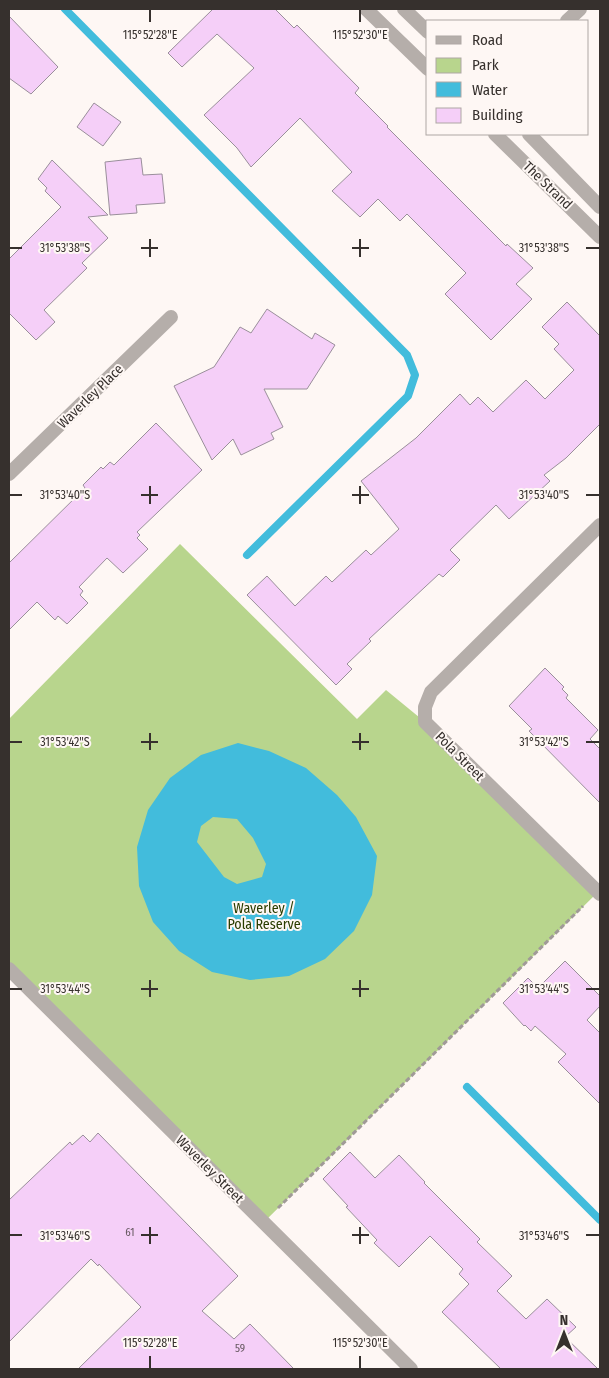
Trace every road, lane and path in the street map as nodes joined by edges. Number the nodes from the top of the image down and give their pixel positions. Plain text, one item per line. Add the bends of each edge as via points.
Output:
1 (366, 9) edge
2 (404, 9) edge
3 (580, 9) edge
4 (568, 20) edge
5 (426, 30) edge
6 (426, 67) edge
7 (496, 135) edge
8 (530, 135) edge
9 (600, 207) edge
10 (600, 237) edge
11 (172, 317) dead end
12 (9, 474) edge
13 (600, 525) edge
14 (599, 893) edge
15 (9, 969) edge
16 (264, 1222) junction
17 (411, 1369) edge

1 - 6 street
2 - 5 street
3 - 4 street
7 - 10 street, The Strand
8 - 9 street, The Strand
11 - 12 street, Waverley Place
13 - 14 street, Pola Street via 448,674 431,692 425,708 426,722
14 - 16 path
15 - 16 street, Waverley Street
16 - 17 street, Waverley Street

